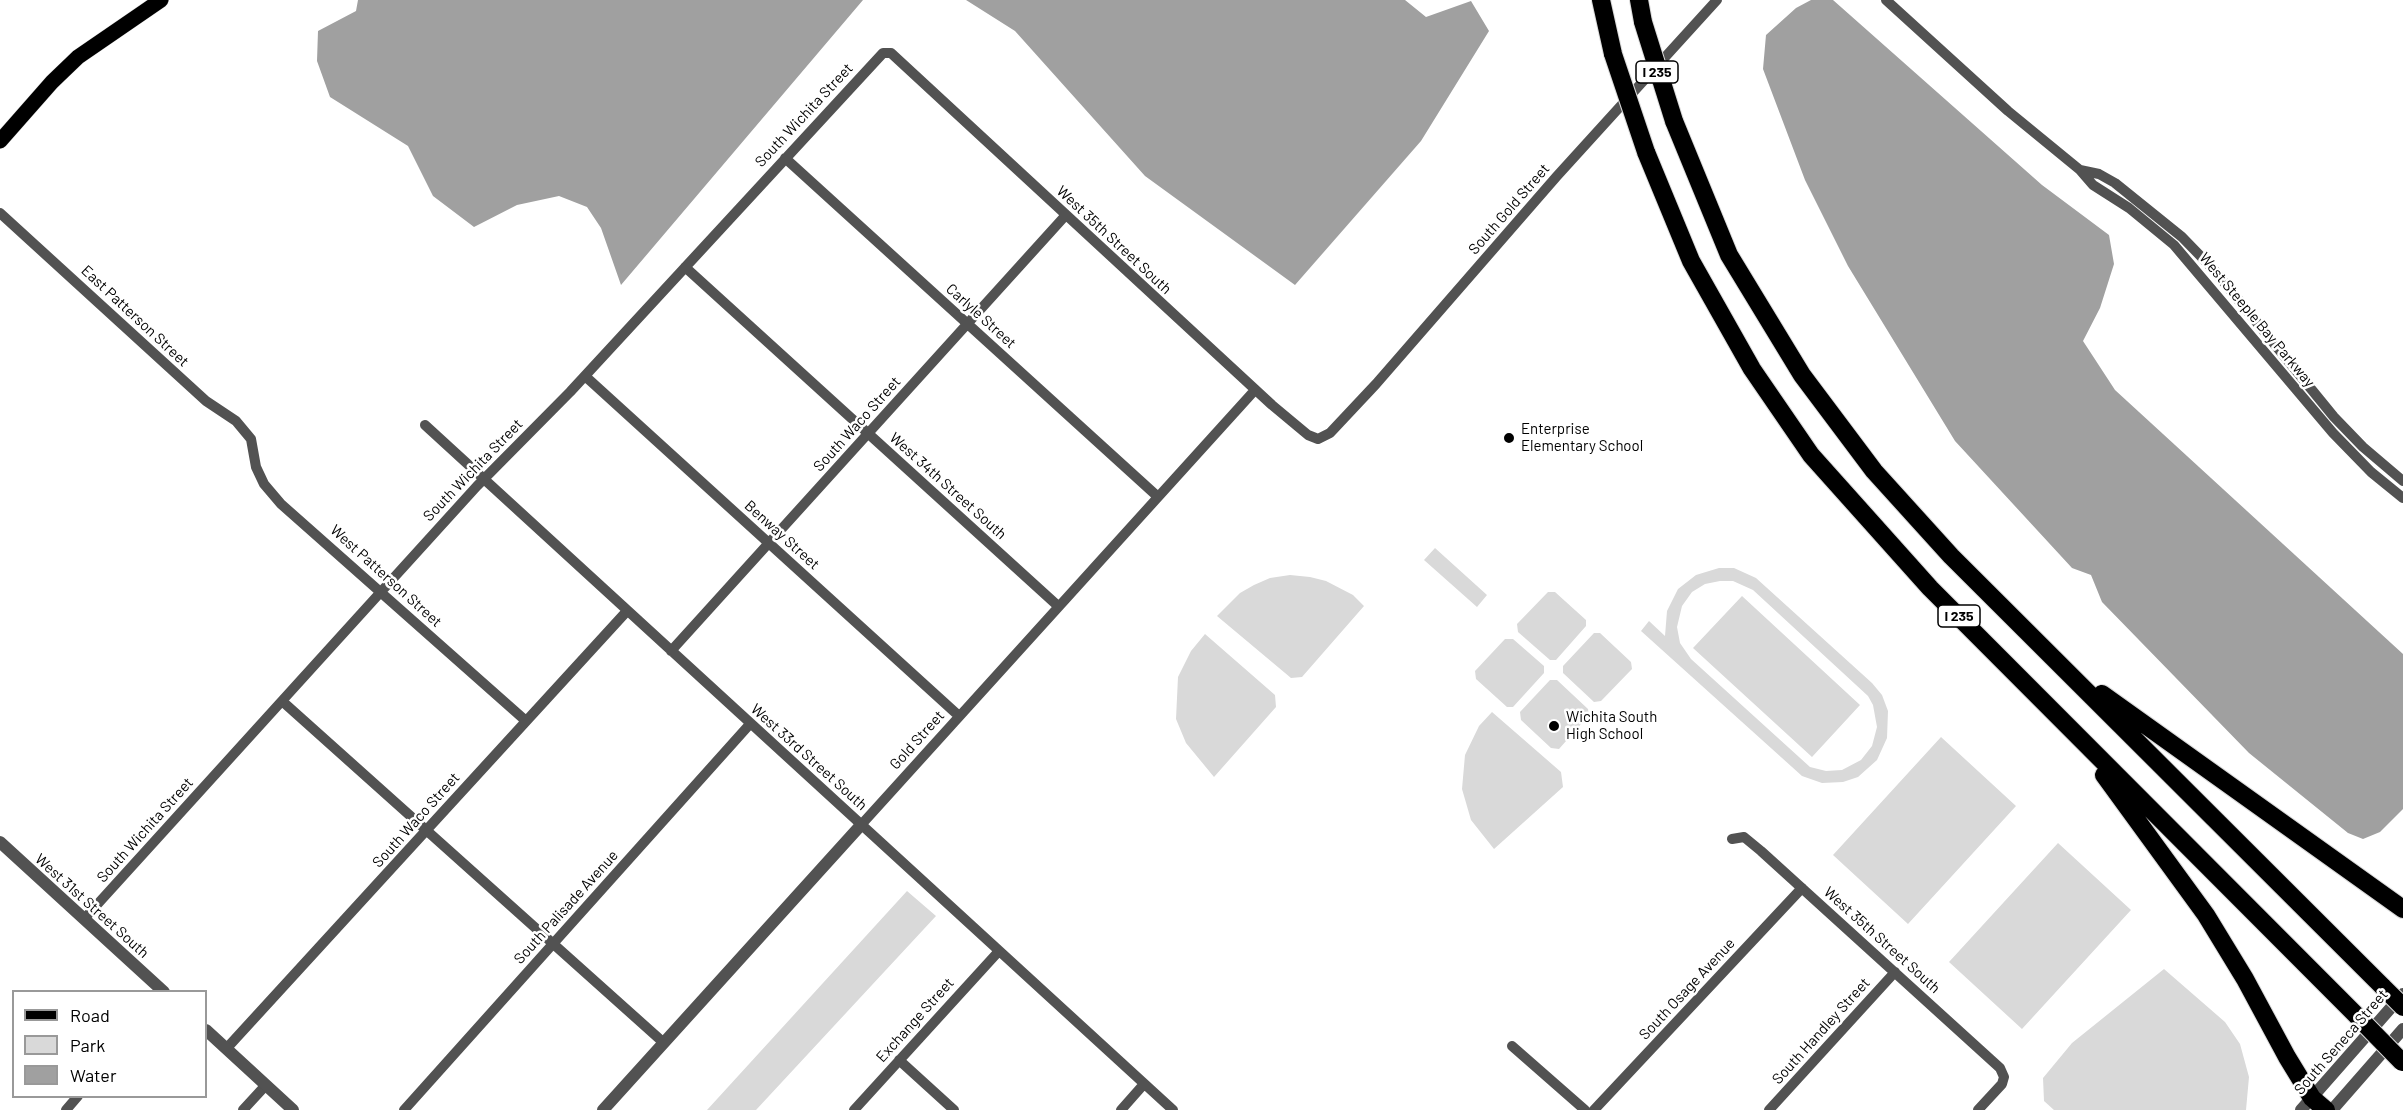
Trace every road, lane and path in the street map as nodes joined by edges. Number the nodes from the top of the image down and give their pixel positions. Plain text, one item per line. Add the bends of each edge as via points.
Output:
1 (161, 0) edge
2 (1601, 0) edge
3 (1639, 0) edge
4 (1717, 0) edge
5 (1886, 0) edge
6 (891, 53) joint
7 (0, 141) edge
8 (785, 158) junction
9 (2080, 170) junction
10 (0, 213) edge
11 (1065, 216) junction
12 (685, 267) junction
13 (968, 324) junction
14 (585, 376) junction
15 (1255, 390) junction
16 (425, 425) dead end
17 (868, 434) junction
18 (1323, 438) joint
19 (251, 439) joint
20 (484, 479) junction
21 (2403, 481) edge
22 (1157, 496) junction
23 (2403, 498) edge
24 (769, 543) junction
25 (381, 591) junction
26 (1058, 606) junction
27 (627, 611) junction
28 (671, 651) junction
29 (2059, 663) junction
30 (282, 701) junction
31 (959, 716) junction
32 (526, 721) junction
33 (2066, 723) junction
34 (750, 724) junction
35 (861, 825) junction
36 (426, 830) junction
37 (1732, 839) dead end
38 (0, 842) edge
39 (1802, 888) junction
40 (2403, 909) edge
41 (84, 919) junction
42 (554, 942) junction
43 (999, 951) junction
44 (1895, 972) junction
45 (162, 990) edge
46 (2403, 994) edge
47 (2403, 1007) edge
48 (2403, 1029) edge
49 (207, 1031) edge
50 (664, 1043) junction
51 (1512, 1046) dead end
52 (226, 1049) junction
53 (899, 1060) junction
54 (2403, 1063) edge
55 (1144, 1084) junction
56 (266, 1085) junction
57 (76, 1098) edge
58 (2307, 1104) edge
59 (66, 1110) edge
60 (243, 1110) edge
61 (293, 1110) edge
62 (404, 1110) edge
63 (603, 1110) edge
64 (854, 1110) edge
65 (954, 1110) edge
66 (1121, 1110) edge
67 (1173, 1110) edge
68 (1585, 1110) edge
69 (1594, 1110) edge
70 (1769, 1110) edge
71 (1978, 1110) edge
72 (2326, 1110) edge
73 (2332, 1110) edge

1 - 7 main road via 78,57
2 - 33 highway, I 235, bridge via 1613,54 1646,152 1691,261 1752,369 1811,454 1930,588
3 - 29 highway, I 235, bridge via 1674,121 1730,255 1802,375 1874,471 1951,556
4 - 18 street, South Gold Street via 1376,384
5 - 9 street, West Steeple Bay Parkway via 2008,111
6 - 8 street, South Wichita Street via 878,57
6 - 11 street, West 35th Street South
8 - 12 street, South Wichita Street
8 - 13 street, Carlyle Street
9 - 21 street, West Steeple Bay Parkway via 2115,183 2182,237 2214,270 2334,417
9 - 23 street, West Steeple Bay Parkway via 2093,185 2174,245 2332,433
10 - 19 street, East Patterson Street
11 - 13 street, South Waco Street
11 - 15 street, West 35th Street South
12 - 14 street, South Wichita Street
12 - 17 street, West 34th Street South
13 - 17 street, South Waco Street
13 - 22 street, Carlyle Street
14 - 20 street, South Wichita Street
14 - 24 street, Benway Street
15 - 18 street, West 35th Street South via 1308,435
15 - 22 street, Gold Street
16 - 20 street, West 33rd Street South
17 - 24 street, South Waco Street
17 - 26 street, West 34th Street South
19 - 25 street, West Patterson Street via 258,474 271,494
20 - 25 street, South Wichita Street
20 - 27 street, West 33rd Street South
22 - 26 street, Gold Street
24 - 28 street, South Waco Street
24 - 31 street, Benway Street
25 - 30 street, South Wichita Street
25 - 32 street, West Patterson Street
26 - 31 street, Gold Street
27 - 28 street, West 33rd Street South
27 - 32 street, South Waco Street
28 - 34 street, West 33rd Street South
29 - 40 highway
29 - 47 highway, I 235, bridge
30 - 36 street
30 - 41 street, South Wichita Street
31 - 35 street, Gold Street
32 - 36 street, South Waco Street
33 - 54 highway, I 235, bridge
33 - 58 highway via 2206,915
34 - 35 street, West 33rd Street South
34 - 42 street, South Palisade Avenue
35 - 43 street, West 33rd Street South
35 - 50 street, Gold Street
36 - 42 street
36 - 52 street, South Waco Street
37 - 39 street, West 35th Street South via 1744,837
38 - 41 street, West 31st Street South
39 - 44 street, West 35th Street South
39 - 69 street, South Osage Avenue
41 - 45 street, West 31st Street South
42 - 50 street
42 - 62 street, South Palisade Avenue
43 - 53 street, Exchange Street
43 - 55 street, West 33rd Street South
44 - 70 street, South Handley Street
44 - 71 street, West 35th Street South via 2000,1068 2002,1084
46 - 58 street, South Seneca Street
48 - 73 street
49 - 52 street
50 - 63 street, Gold Street
51 - 68 street
52 - 56 street
53 - 64 street, Exchange Street
53 - 65 street
55 - 66 street
55 - 67 street, West 33rd Street South
56 - 60 street
56 - 61 street
57 - 59 street
58 - 72 highway

